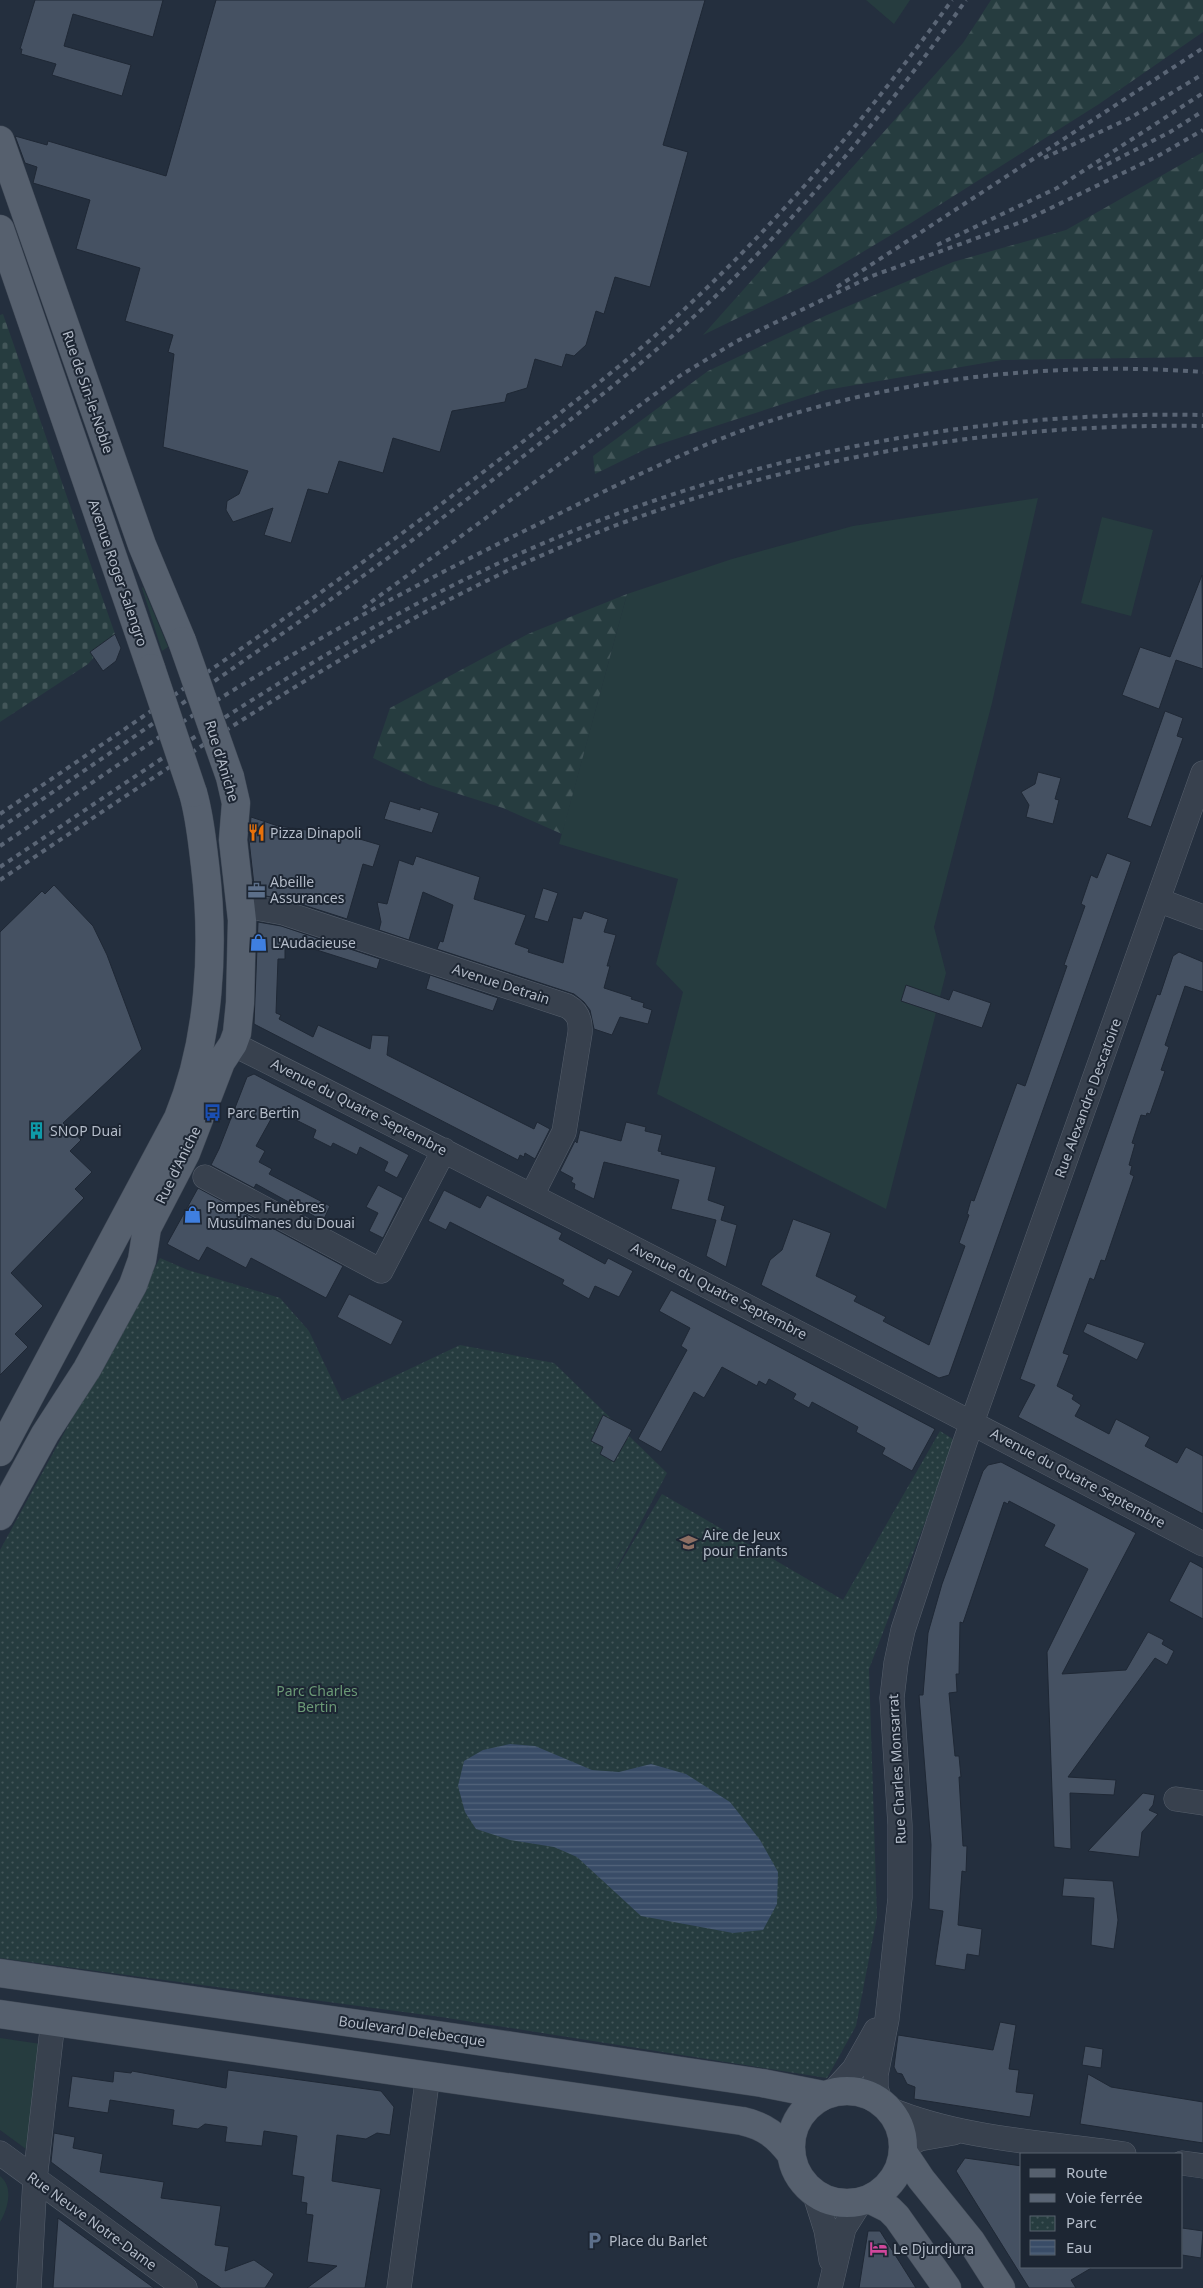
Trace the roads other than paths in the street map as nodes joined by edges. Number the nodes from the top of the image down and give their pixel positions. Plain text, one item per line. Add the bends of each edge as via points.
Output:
1 (0, 140) edge
2 (0, 229) edge
3 (182, 641) joint
4 (1203, 773) edge
5 (1158, 900) junction
6 (240, 905) junction
7 (1203, 917) edge
8 (210, 924) joint
9 (233, 1044) junction
10 (444, 1150) junction
11 (205, 1177) dead end
12 (532, 1195) junction
13 (973, 1422) junction
14 (0, 1452) edge
15 (0, 1516) edge
16 (1203, 1544) edge
17 (1176, 1798) dead end
18 (1203, 1803) edge
19 (0, 1973) edge
20 (891, 1978) junction
21 (0, 2014) edge
22 (53, 2021) junction
23 (428, 2075) junction
24 (828, 2094) junction
25 (884, 2105) junction
26 (964, 2131) junction
27 (903, 2150) junction
28 (0, 2153) edge
29 (1117, 2153) edge
30 (791, 2154) junction
31 (1183, 2163) edge
32 (1203, 2166) edge
33 (35, 2179) junction
34 (814, 2192) junction
35 (865, 2200) junction
36 (830, 2285) edge
37 (29, 2288) edge
38 (185, 2288) edge
39 (399, 2288) edge
40 (947, 2288) edge
41 (1001, 2288) edge

1 - 3 main road, Rue de Sin-le-Noble via 142,545
2 - 8 main road, Avenue Roger Salengro, bridge via 193,793 203,848
3 - 6 main road, Rue d'Aniche, bridge via 230,777 236,803 233,840
4 - 5 street, Rue Alexandre Descatoire
5 - 7 street
5 - 13 street, Rue Alexandre Descatoire
6 - 9 main road, Rue d'Aniche via 240,1003
6 - 12 street, Avenue Detrain via 284,913 558,1002 574,1010 579,1016 580,1033 564,1132
8 - 14 main road, Rue d'Aniche via 208,983 197,1059 184,1103 137,1198
9 - 10 street, Avenue du Quatre Septembre
9 - 15 main road, Rue d'Aniche via 221,1062 186,1153 147,1228 142,1260 133,1285 83,1376 44,1434
10 - 11 street via 381,1271
10 - 12 street, Avenue du Quatre Septembre
12 - 13 street, Avenue du Quatre Septembre
13 - 16 street, Avenue du Quatre Septembre
13 - 20 street, Rue Charles Monsarrat via 907,1613 896,1663 892,1718 900,1825 900,1898
17 - 18 street
19 - 24 main road, Boulevard Delebecque
20 - 24 street, Rue Charles Monsarrat via 868,2047 847,2079
20 - 25 street, Rue Charles Monsarrat via 876,2075 876,2088
21 - 22 main road
22 - 23 main road
22 - 33 street
23 - 30 main road via 755,2124 773,2134
23 - 39 street
24 - 25 main road via 855,2091
24 - 30 main road via 807,2106 796,2122
25 - 26 street via 919,2120
25 - 27 main road via 900,2130
26 - 27 street via 919,2138
26 - 29 street
27 - 35 main road via 900,2165 890,2183
27 - 41 main road via 925,2184 971,2241
28 - 33 street, Rue Neuve Notre-Dame
30 - 34 main road via 796,2173
31 - 32 street
33 - 37 street
33 - 38 street, Rue Neuve Notre-Dame
34 - 35 main road via 836,2202
34 - 36 street via 829,2243
35 - 36 street via 844,2228
35 - 40 main road via 879,2202 897,2217

